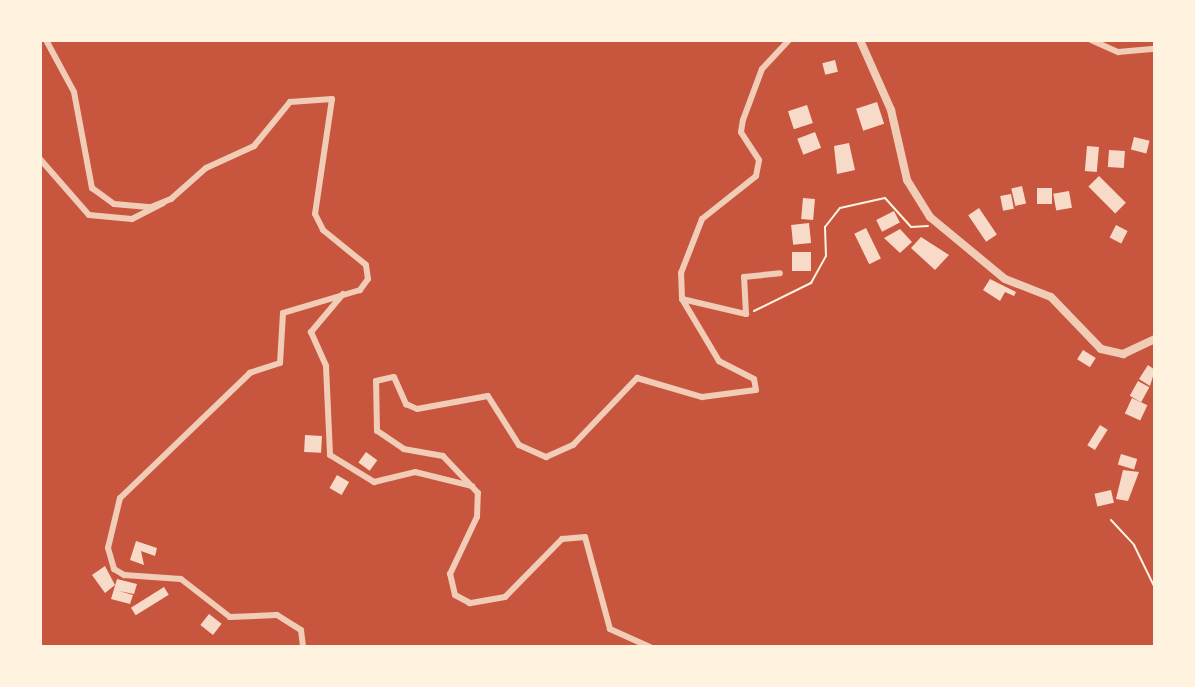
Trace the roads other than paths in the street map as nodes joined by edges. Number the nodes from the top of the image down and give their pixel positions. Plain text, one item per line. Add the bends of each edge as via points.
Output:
1 (46, 40) edge
2 (789, 40) edge
3 (860, 40) edge
4 (1091, 40) edge
5 (1155, 49) edge
6 (40, 159) edge
7 (163, 203) junction
8 (780, 273) dead end
9 (343, 294) junction
10 (682, 299) junction
11 (1155, 339) edge
12 (472, 486) junction
13 (303, 647) edge
14 (650, 647) edge

1 - 7 street via 74,92 92,188 114,204
2 - 10 street via 762,69 743,120 741,132 759,160 756,176 702,219 681,273
3 - 11 street via 891,110 907,180 937,224 1005,279 1051,297 1101,349 1123,354
4 - 5 street via 1118,52
6 - 7 street via 89,215 132,219
7 - 9 street via 206,168 254,146 290,102 325,95 335,108 321,146 315,214 368,270 360,290
8 - 10 street via 744,277 746,314
9 - 12 street via 311,332 326,366 330,455 374,482 415,472
9 - 13 street via 283,313 280,363 250,373 177,439 120,498 109,537 110,560 124,575 181,579 230,617 277,615 301,630
10 - 12 street via 719,361 754,379 756,390 702,397 637,378 573,445 546,457 519,445 488,396 417,409 406,404 394,377 381,375 377,431 404,449 443,456
12 - 14 street via 480,501 450,574 455,595 470,603 505,597 562,539 585,537 610,629

